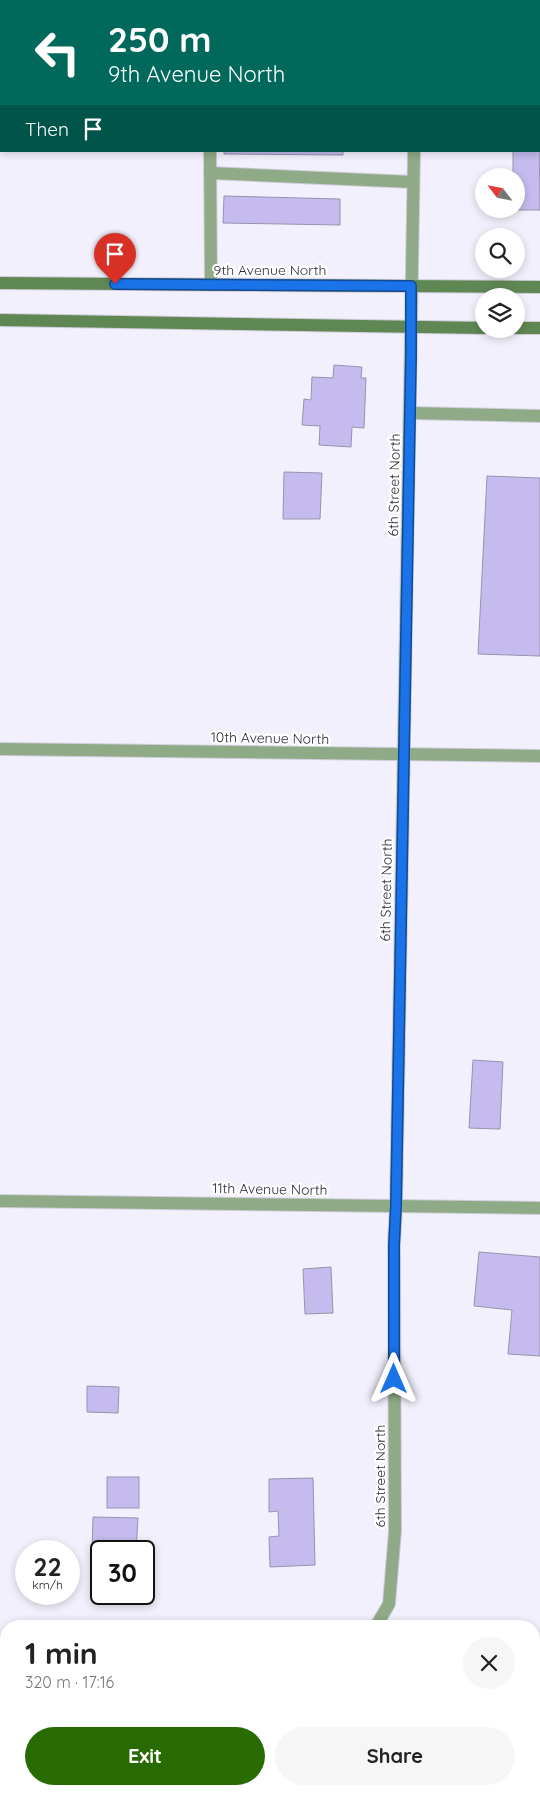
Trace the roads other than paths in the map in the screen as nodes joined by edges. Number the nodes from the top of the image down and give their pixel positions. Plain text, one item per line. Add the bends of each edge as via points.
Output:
1 (210, 152) edge
2 (414, 152) edge
3 (210, 173) junction
4 (413, 182) junction
5 (0, 283) edge
6 (211, 285) junction
7 (411, 286) junction
8 (540, 287) edge
9 (0, 320) edge
10 (410, 327) junction
11 (475, 328) edge
12 (525, 328) edge
13 (540, 328) edge
14 (410, 413) junction
15 (540, 416) edge
16 (0, 749) edge
17 (404, 754) junction
18 (540, 756) edge
19 (0, 1201) edge
20 (396, 1205) junction
21 (540, 1208) edge
22 (380, 1620) edge

1 - 3 street
2 - 4 street, 6th Street North
3 - 4 street
3 - 6 street
4 - 7 street, 6th Street North
5 - 6 main road, 9th Avenue North
6 - 7 main road, 9th Avenue North
7 - 8 main road, 9th Avenue North
7 - 10 street, 6th Street North
9 - 10 main road
10 - 11 main road
10 - 14 street, 6th Street North
12 - 13 main road
14 - 15 street
14 - 17 street, 6th Street North
16 - 17 street, 10th Avenue North
17 - 18 street, 10th Avenue North
17 - 20 street, 6th Street North
19 - 20 street, 11th Avenue North
20 - 21 street, 11th Avenue North
20 - 22 street, 6th Street North via 395,1532 389,1604

